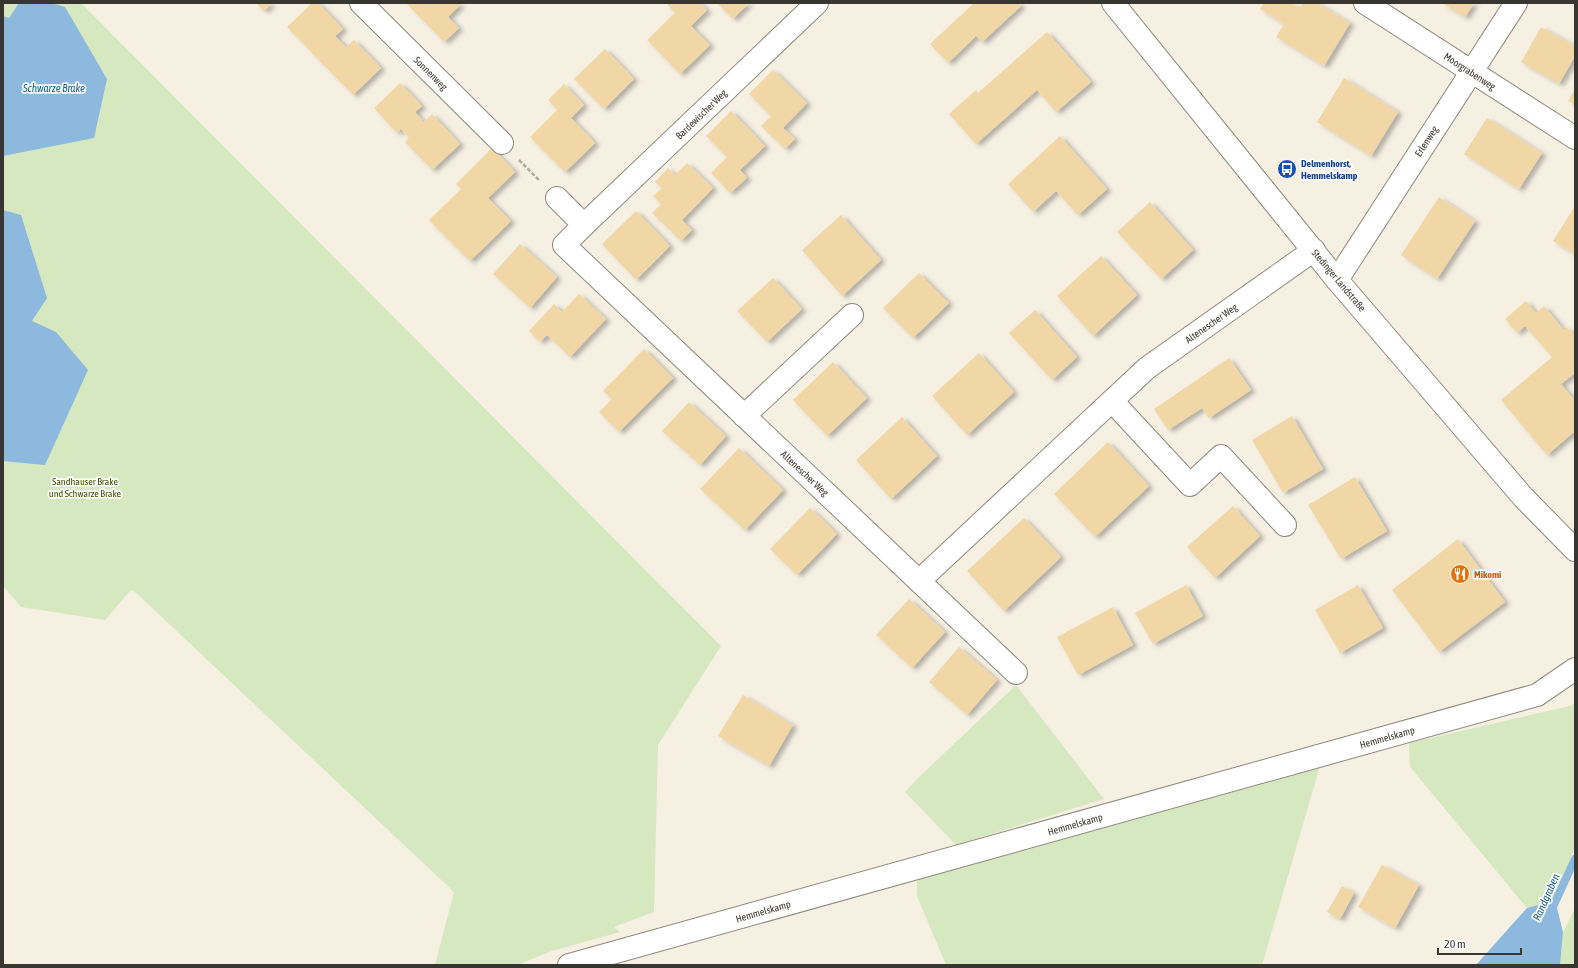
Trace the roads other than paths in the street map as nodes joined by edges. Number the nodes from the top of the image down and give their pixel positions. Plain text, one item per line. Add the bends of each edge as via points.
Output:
1 (361, 3) edge
2 (818, 3) edge
3 (1112, 3) edge
4 (1365, 3) edge
5 (1516, 3) edge
6 (1471, 71) junction
7 (1575, 138) edge
8 (502, 143) road end
9 (557, 198) road end
10 (584, 225) junction
11 (1314, 250) junction
12 (1338, 280) junction
13 (852, 315) dead end
14 (691, 365) joint
15 (1112, 401) junction
16 (744, 416) junction
17 (1285, 525) dead end
18 (1575, 550) edge
19 (919, 581) junction
20 (1575, 669) edge
21 (1016, 673) dead end
22 (569, 965) edge

1 - 8 street, Sonnenweg
2 - 10 street, Bardewischer Weg
3 - 11 street, Stedinger Landstraße
4 - 6 street, Moorgrabenweg
5 - 6 street, Erlenweg
6 - 7 street, Moorgrabenweg
6 - 12 street, Erlenweg
9 - 10 street
10 - 14 street, Bardewischer Weg via 564,245
11 - 12 street, Stedinger Landstraße
11 - 15 street, Altenescher Weg via 1147,368
12 - 18 street, Stedinger Landstraße via 1523,497
13 - 16 street
14 - 16 street, Altenescher Weg
15 - 17 street via 1190,485 1221,456
15 - 19 street, Altenescher Weg
16 - 19 street, Altenescher Weg
19 - 21 street, Altenescher Weg
20 - 22 street, Hemmelskamp via 1537,695

